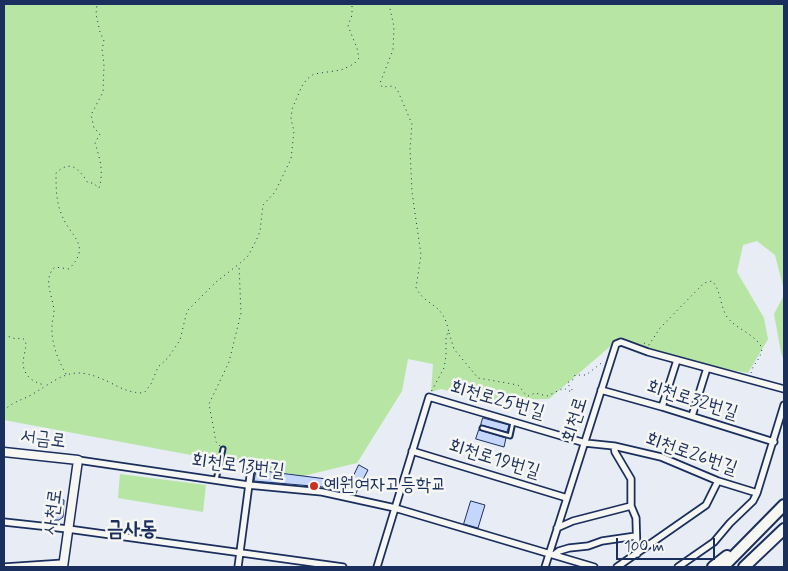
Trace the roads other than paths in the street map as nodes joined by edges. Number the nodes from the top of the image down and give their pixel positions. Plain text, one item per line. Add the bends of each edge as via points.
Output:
1 (677, 360) junction
2 (706, 368) junction
3 (784, 389) edge
4 (601, 390) junction
5 (784, 405) edge
6 (662, 407) junction
7 (692, 416) junction
8 (514, 422) junction
9 (482, 428) dead end
10 (774, 442) junction
11 (585, 443) junction
12 (614, 446) junction
13 (223, 449) road end
14 (412, 451) junction
15 (4, 452) edge
16 (78, 460) junction
17 (250, 469) dead end
18 (216, 480) junction
19 (718, 481) junction
20 (248, 485) junction
21 (757, 493) junction
22 (567, 498) junction
23 (784, 504) edge
24 (631, 506) junction
25 (395, 508) junction
26 (4, 522) edge
27 (558, 528) junction
28 (68, 529) junction
29 (784, 529) edge
30 (755, 534) junction
31 (636, 536) junction
32 (240, 552) junction
33 (552, 554) junction
34 (637, 554) junction
35 (64, 565) edge
36 (4, 567) edge
37 (238, 567) edge
38 (343, 567) edge
39 (377, 567) edge
40 (545, 567) edge
41 (594, 567) edge
42 (617, 567) edge
43 (678, 567) edge
44 (713, 567) edge
45 (723, 567) edge
46 (746, 567) edge

1 - 2 street, 회천로
1 - 4 street, 회천로 via 621,342 616,344
1 - 6 street
2 - 3 street, 회천로
2 - 7 street
4 - 6 street, 회천로32번길
4 - 11 street, 회천로
5 - 10 street
6 - 7 street, 회천로32번길
7 - 10 street, 회천로32번길
8 - 9 lane via 510,436
8 - 11 street, 회천로25번길
8 - 14 street, 회천로25번길 via 428,397
10 - 21 street
11 - 12 street, 회천로26번길
11 - 22 street, 회천로
12 - 19 street, 회천로26번길 via 661,457
12 - 24 street via 631,478
13 - 18 lane
14 - 22 street, 회천로19번길
14 - 25 street
15 - 16 street, 서금로
16 - 18 street, 회천로13번길
16 - 28 street, 사천로
17 - 20 street
18 - 20 street, 회천로13번길
19 - 21 street, 회천로26번길
19 - 34 street via 706,505
20 - 25 street, 회천로13번길 via 322,492
20 - 32 street
21 - 43 street via 714,542
22 - 27 street, 회천로
23 - 30 highway
24 - 27 street
24 - 31 street via 636,518
25 - 33 street, 회천로13번길
25 - 39 street
26 - 28 street
27 - 33 street, 회천로
28 - 32 street
28 - 35 street, 사천로
29 - 46 highway
30 - 44 highway
30 - 45 highway
31 - 33 street
31 - 34 street
32 - 37 street
32 - 38 street
33 - 40 street, 회천로
33 - 41 street, 회천로13번길
34 - 42 street
35 - 36 street

